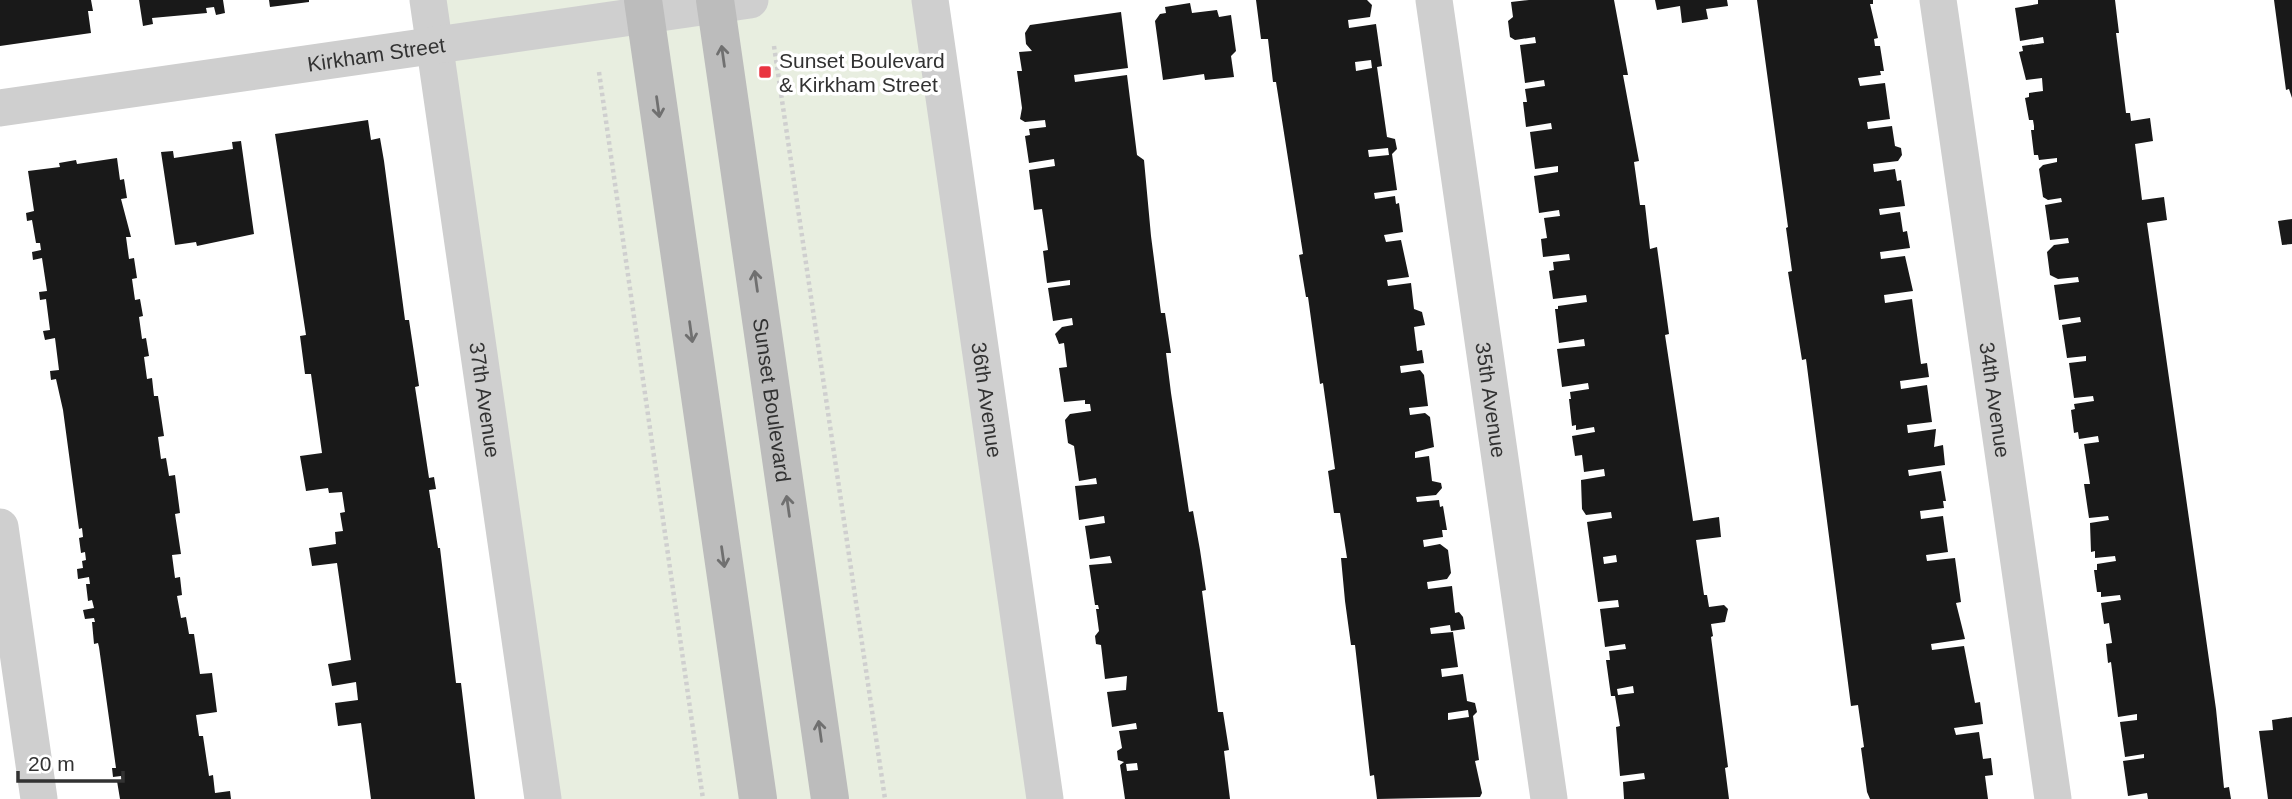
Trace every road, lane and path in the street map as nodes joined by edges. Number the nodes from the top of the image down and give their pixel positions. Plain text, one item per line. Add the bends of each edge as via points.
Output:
1 (428, 0) edge
2 (930, 0) edge
3 (1434, 0) edge
4 (1938, 0) edge
5 (727, 2) edge
6 (644, 8) edge
7 (435, 46) junction
8 (774, 46) dead end
9 (599, 72) dead end
10 (0, 108) edge
11 (0, 527) edge
12 (39, 799) edge
13 (543, 799) edge
14 (703, 799) edge
15 (758, 799) edge
16 (830, 799) edge
17 (884, 799) edge
18 (1045, 799) edge
19 (1549, 799) edge
20 (2053, 799) edge

1 - 7 street, 37th Avenue
2 - 18 street, 36th Avenue
3 - 19 street, 35th Avenue
4 - 20 street, 34th Avenue
5 - 6 street, Kirkham Street
16 -> 5 main road, Sunset Boulevard
6 - 7 street, Kirkham Street
6 -> 15 main road
7 - 10 street, Kirkham Street
7 - 13 street, 37th Avenue
8 - 17 path
9 - 14 path
11 - 12 street

